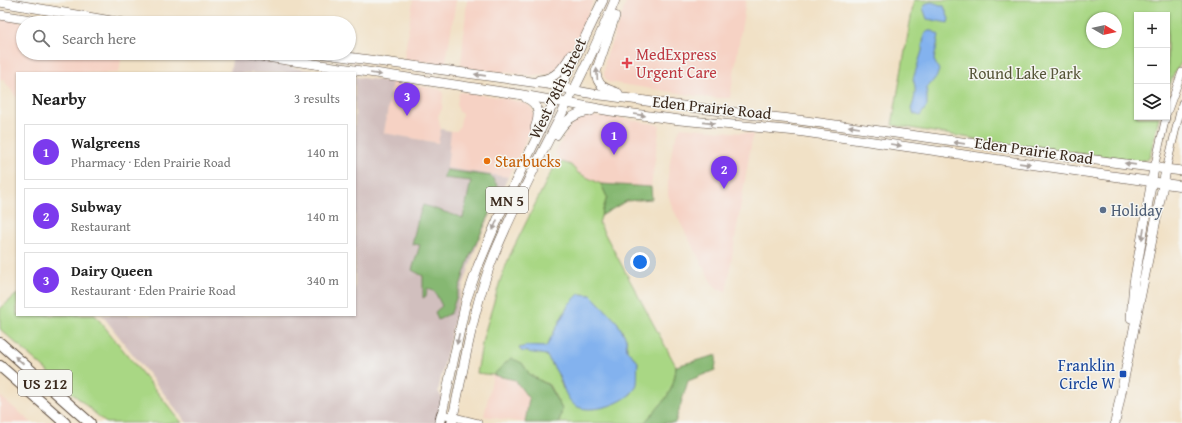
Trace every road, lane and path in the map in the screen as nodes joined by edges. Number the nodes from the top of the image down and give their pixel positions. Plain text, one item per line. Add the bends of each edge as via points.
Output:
1 (598, 0) edge
2 (603, 0) edge
3 (615, 0) edge
4 (620, 0) edge
5 (0, 2) edge
6 (0, 15) edge
7 (82, 16) edge
8 (16, 18) edge
9 (356, 58) edge
10 (287, 60) edge
11 (1182, 72) edge
12 (523, 81) junction
13 (561, 87) junction
14 (573, 90) junction
15 (517, 94) junction
16 (638, 100) junction
17 (554, 102) junction
18 (1182, 103) edge
19 (566, 104) junction
20 (1170, 105) edge
21 (602, 109) junction
22 (1165, 120) edge
23 (522, 168) junction
24 (1154, 168) junction
25 (1166, 170) junction
26 (1182, 171) edge
27 (1152, 182) junction
28 (1164, 184) junction
29 (1182, 186) edge
30 (508, 224) junction
31 (0, 343) edge
32 (1128, 353) junction
33 (0, 366) edge
34 (441, 419) edge
35 (452, 420) edge
36 (65, 423) edge
37 (90, 423) edge
38 (478, 423) edge
39 (1115, 423) edge

1 - 12 main road via 576,48 562,70 550,78
2 - 13 main road, West 78th Street / MN 5
3 - 14 main road, West 78th Street / MN 5
16 -> 4 main road via 605,89 596,79 597,64
5 - 7 main road
6 - 8 main road
12 -> 9 main road, Eden Prairie Road
10 -> 15 main road, Eden Prairie Road
11 - 20 street
12 - 13 main road, Eden Prairie Road
13 - 14 main road, Eden Prairie Road
13 - 17 main road, West 78th Street / MN 5
14 - 16 main road, Eden Prairie Road
14 - 19 main road, West 78th Street / MN 5
15 - 17 main road, Eden Prairie Road
15 - 23 main road via 533,101 539,113 539,120
24 -> 16 main road, Eden Prairie Road
17 - 19 main road, Eden Prairie Road
17 - 23 main road, West 78th Street / MN 5
18 - 25 street
19 - 21 main road, Eden Prairie Road
19 - 30 main road, West 78th Street / MN 5
21 -> 27 main road, Eden Prairie Road via 680,120 813,133
21 - 30 main road via 582,112 562,125 531,187
22 - 24 street
23 -> 34 main road, West 78th Street / MN 5 via 500,214 466,301
24 - 25 main road, Eden Prairie Road
24 - 27 main road
25 - 26 main road, Eden Prairie Road
25 - 28 main road
27 - 28 main road, Eden Prairie Road
27 -> 32 main road via 1134,283
28 - 29 main road, Eden Prairie Road
28 - 32 main road
30 - 35 main road, West 78th Street / MN 5 via 478,304
37 -> 31 highway, US 212
32 - 39 main road
33 - 36 highway, US 212
34 - 35 street
35 - 38 street

